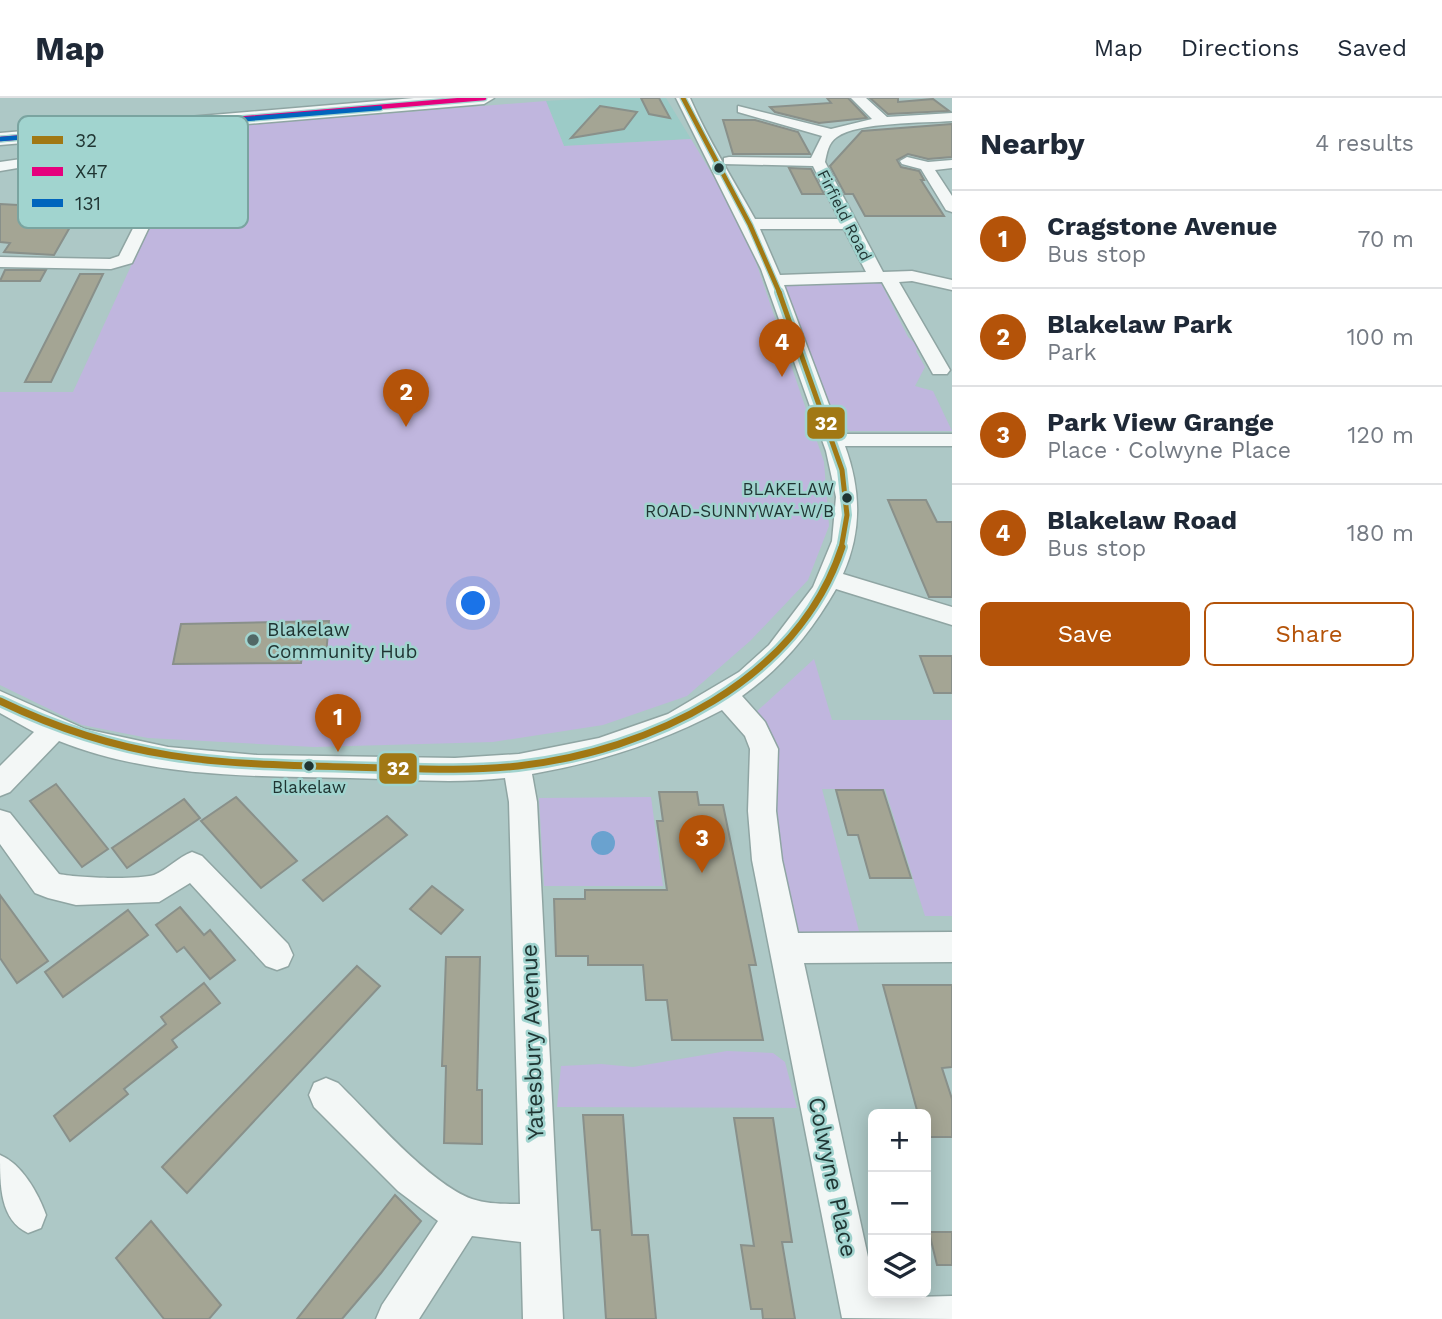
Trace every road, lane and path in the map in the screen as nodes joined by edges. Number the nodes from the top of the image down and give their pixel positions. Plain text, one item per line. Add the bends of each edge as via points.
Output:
1 (379, 98) edge
2 (484, 98) edge
3 (683, 98) edge
4 (858, 98) edge
5 (743, 109) dead end
6 (159, 116) edge
7 (952, 117) edge
8 (248, 118) edge
9 (885, 123) junction
10 (18, 128) edge
11 (0, 129) edge
12 (832, 134) junction
13 (18, 137) edge
14 (0, 139) edge
15 (906, 161) dead end
16 (18, 162) edge
17 (729, 162) dead end
18 (818, 162) junction
19 (952, 164) edge
20 (928, 166) junction
21 (3, 176) edge
22 (952, 207) edge
23 (750, 224) junction
24 (848, 224) junction
25 (141, 228) edge
26 (0, 262) edge
27 (882, 277) junction
28 (774, 280) junction
29 (952, 285) edge
30 (940, 375) edge
31 (832, 440) junction
32 (952, 440) edge
33 (829, 578) junction
34 (952, 616) edge
35 (726, 696) junction
36 (0, 701) edge
37 (53, 730) junction
38 (517, 765) junction
39 (0, 784) edge
40 (0, 822) edge
41 (952, 947) edge
42 (785, 948) junction
43 (277, 955) dead end
44 (326, 1095) dead end
45 (0, 1173) edge
46 (464, 1214) junction
47 (27, 1215) dead end
48 (539, 1223) junction
49 (952, 1316) edge
50 (399, 1317) edge
51 (543, 1319) edge

1 - 6 highway
2 - 8 highway
3 - 23 street
4 - 9 street
5 - 12 street
7 - 9 street
9 - 12 street via 852,126
10 - 11 highway
12 - 18 street, Firfield Road via 819,151
13 - 14 highway
15 - 20 street
16 - 21 street
17 - 18 street
18 - 24 street, Firfield Road
19 - 20 street
20 - 22 street
23 - 24 street
23 - 28 street
24 - 27 street, Firfield Road
25 - 26 street via 126,259 119,263
27 - 28 street, Firfield Road
27 - 29 street via 921,277
27 - 30 street
28 - 31 street
31 - 32 street
31 - 33 street via 844,472 847,507 846,532
33 - 34 street
33 - 35 street via 789,642
35 - 38 street via 615,746
35 - 42 street, Colwyne Place via 756,730 764,750 765,835
36 - 37 street
37 - 38 street via 123,751 206,763
37 - 39 street
38 - 48 street, Yatesbury Avenue via 524,811
40 - 43 street via 46,883 59,888 159,888 192,865
41 - 42 street
42 - 49 street, Colwyne Place via 862,1318
44 - 46 street via 423,1188
45 - 47 street
46 - 48 street via 498,1223
46 - 50 street
48 - 51 street, Yatesbury Avenue

